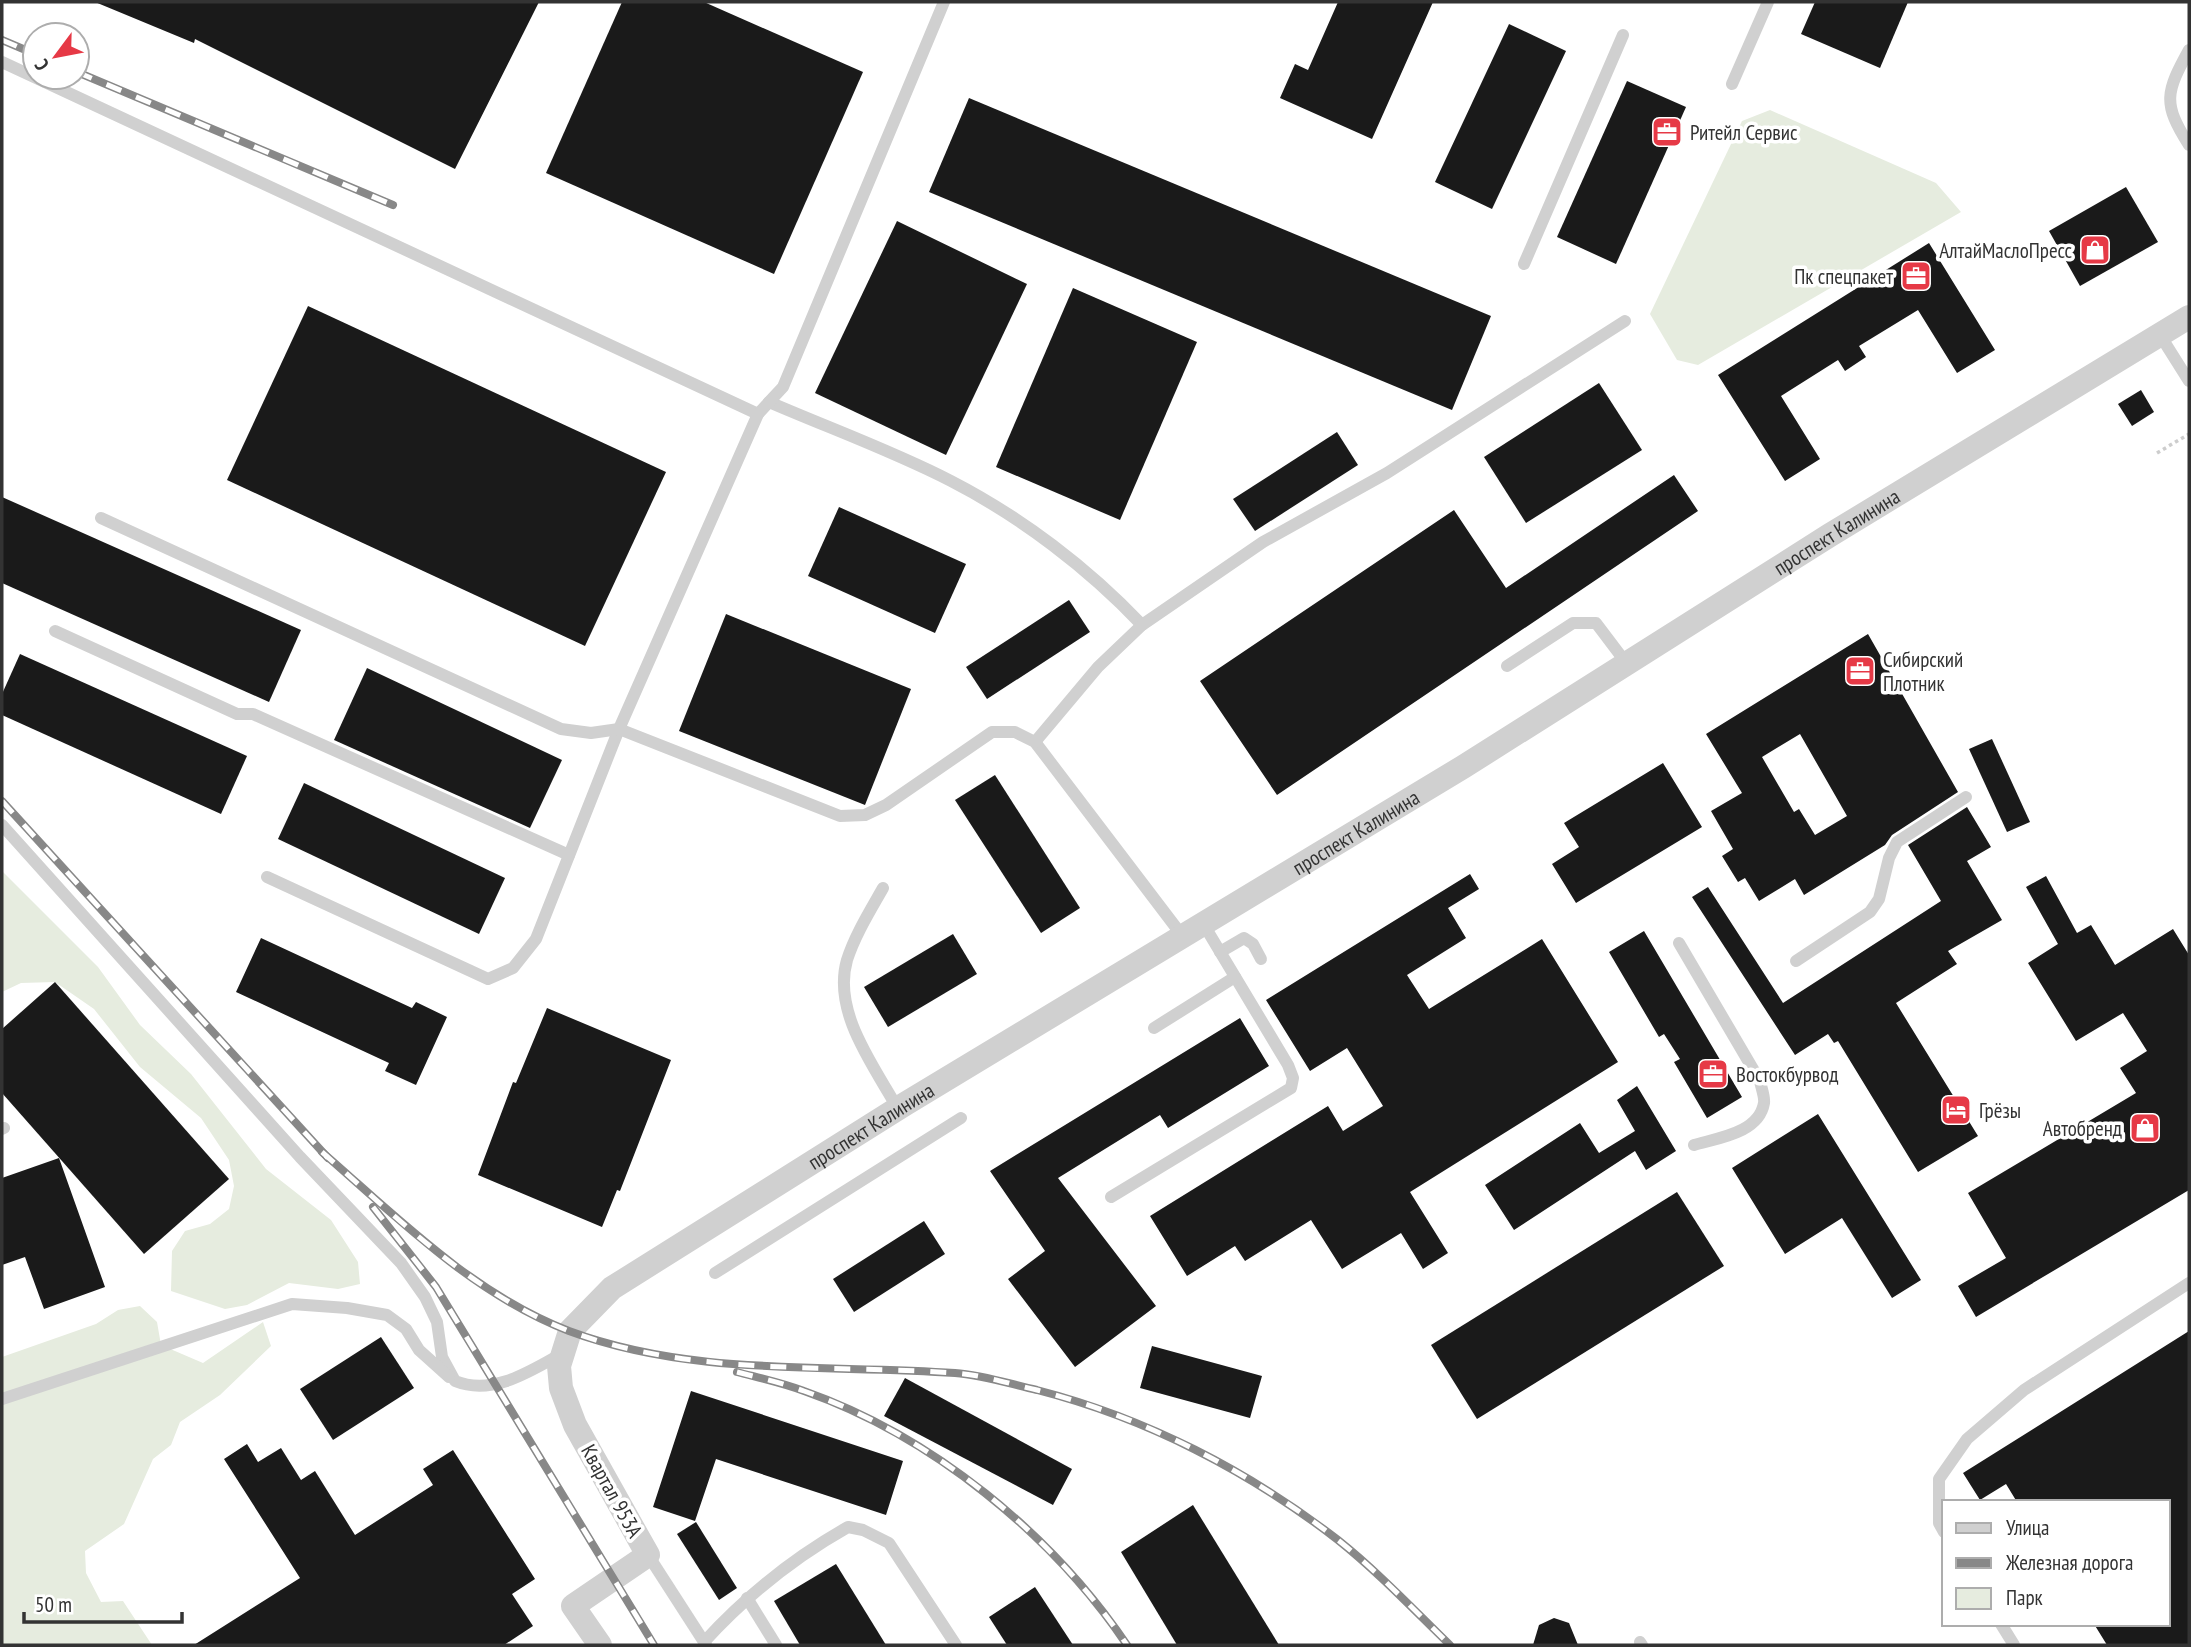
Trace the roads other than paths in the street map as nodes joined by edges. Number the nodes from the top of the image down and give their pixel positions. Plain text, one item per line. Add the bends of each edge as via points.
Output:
1 (944, 2) edge
2 (1768, 2) edge
3 (1623, 35) dead end
4 (2189, 50) edge
5 (2, 62) edge
6 (1732, 84) dead end
7 (2189, 145) edge
8 (1524, 264) dead end
9 (2189, 317) edge
10 (1625, 321) dead end
11 (2160, 335) junction
12 (2189, 381) edge
13 (769, 402) junction
14 (758, 414) junction
15 (101, 517) dead end
16 (1142, 625) junction
17 (55, 631) dead end
18 (1627, 664) junction
19 (1507, 666) dead end
20 (619, 729) junction
21 (1035, 742) junction
22 (1966, 797) dead end
23 (2, 825) edge
24 (569, 855) junction
25 (267, 877) dead end
26 (883, 888) dead end
27 (1194, 931) junction
28 (1679, 943) dead end
29 (1220, 952) junction
30 (1261, 959) dead end
31 (1796, 961) dead end
32 (1235, 977) junction
33 (1154, 1028) dead end
34 (898, 1109) junction
35 (961, 1118) dead end
36 (1694, 1145) dead end
37 (1111, 1197) dead end
38 (715, 1273) dead end
39 (2189, 1283) edge
40 (560, 1365) junction
41 (455, 1381) junction
42 (2, 1399) edge
43 (1942, 1528) edge
44 (648, 1555) junction
45 (747, 1598) junction
46 (2002, 1626) edge
47 (705, 1644) edge
48 (600, 1645) edge
49 (776, 1645) edge
50 (956, 1645) edge
51 (2014, 1645) edge

1 - 13 lane via 783,387
2 - 6 lane
3 - 8 lane
4 - 7 lane via 2169,92 2168,105
5 - 14 lane
9 - 11 street, проспект Калинина
10 - 16 lane via 1387,472 1263,542
11 - 12 lane
11 - 18 street, проспект Калинина
13 - 14 lane
13 - 16 lane via 951,481 1024,525 1085,571
14 - 20 lane
15 - 20 lane via 561,729 591,733
16 - 21 lane via 1098,667
17 - 24 lane
18 - 19 lane via 1596,623 1573,623
18 - 27 street, проспект Калинина
20 - 21 lane via 840,816 865,815 886,805 992,732 1014,732
20 - 24 lane
21 - 27 lane
22 - 31 lane via 1898,842 1879,899 1870,912
23 - 41 lane via 401,1263 437,1322 442,1357
24 - 25 lane via 536,939 513,968 488,979
26 - 34 lane via 855,939 846,963 844,989 849,1016
27 - 29 lane
27 - 34 street, проспект Калинина
28 - 36 lane via 1760,1081 1764,1103 1756,1121 1733,1134
29 - 30 lane via 1244,938
29 - 32 lane
32 - 33 lane
32 - 37 lane via 1288,1065 1291,1088
34 - 40 street, проспект Калинина via 612,1288 570,1331
35 - 38 lane
39 - 43 lane via 2024,1391 1967,1439 1939,1479
40 - 41 lane via 496,1385 473,1387
40 - 44 street, Квартал 953А via 564,1400 575,1425
41 - 42 lane via 431,1364 406,1329 387,1315 292,1304
44 - 47 lane
44 - 48 street, Квартал 953А via 573,1606
45 - 47 lane
45 - 49 lane
45 - 50 lane via 807,1550 848,1527 863,1530 890,1543
46 - 51 lane

